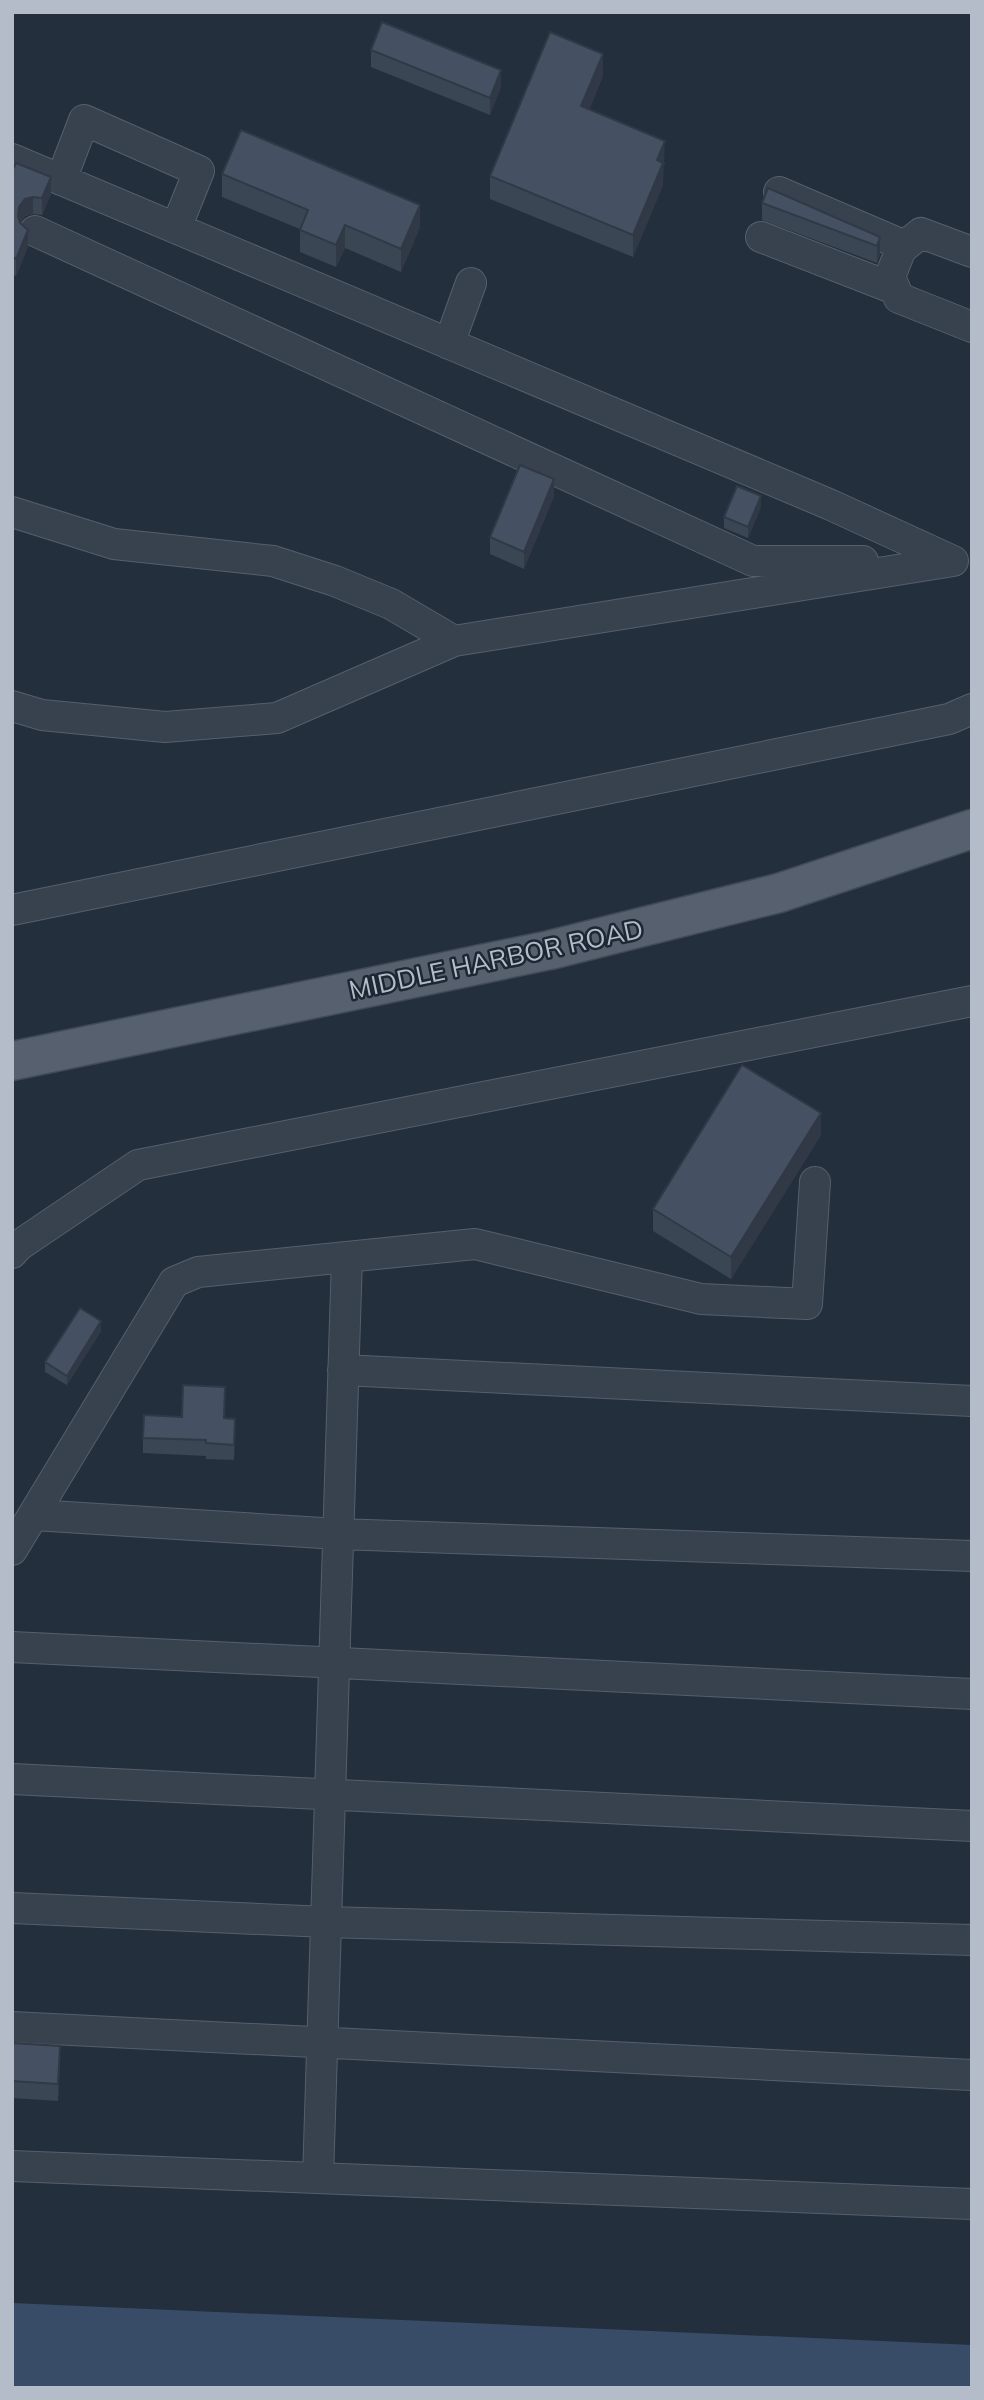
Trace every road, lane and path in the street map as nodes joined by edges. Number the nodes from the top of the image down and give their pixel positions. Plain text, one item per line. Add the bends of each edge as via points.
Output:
1 (12, 159) edge
2 (61, 180) junction
3 (779, 192) edge
4 (176, 229) junction
5 (35, 231) dead end
6 (761, 237) dead end
7 (905, 246) junction
8 (972, 253) edge
9 (471, 283) dead end
10 (895, 289) junction
11 (972, 327) edge
12 (449, 344) junction
13 (12, 512) edge
14 (963, 561) edge
15 (454, 641) junction
16 (12, 706) edge
17 (972, 709) edge
18 (972, 829) edge
19 (12, 910) edge
20 (972, 1001) edge
21 (12, 1061) edge
22 (815, 1182) dead end
23 (12, 1253) edge
24 (347, 1257) junction
25 (343, 1370) junction
26 (972, 1401) edge
27 (34, 1515) junction
28 (338, 1534) junction
29 (12, 1550) edge
30 (972, 1556) edge
31 (12, 1647) edge
32 (334, 1662) junction
33 (972, 1694) edge
34 (12, 1779) edge
35 (330, 1793) junction
36 (972, 1826) edge
37 (12, 1908) edge
38 (326, 1922) junction
39 (972, 1940) edge
40 (12, 2027) edge
41 (323, 2042) junction
42 (972, 2075) edge
43 (12, 2166) edge
44 (318, 2178) junction
45 (972, 2204) edge

1 - 2 lane
2 - 4 lane
2 - 4 lane via 84,120 200,171
3 - 7 lane
4 - 12 lane
5 - 14 lane via 753,561
6 - 10 lane
7 - 8 lane via 921,233
7 - 10 lane via 890,277
9 - 12 lane
10 - 11 lane via 900,298
12 - 14 lane
13 - 15 lane via 114,544 273,561 391,604
14 - 15 lane
15 - 16 lane via 277,718 165,727 42,715
17 - 19 lane via 949,719
18 - 21 main road, MIDDLE HARBOR ROAD via 779,893 550,950
20 - 23 lane via 138,1165
22 - 24 lane via 807,1304 701,1299 475,1244
24 - 25 lane
24 - 27 lane via 198,1272 174,1282
25 - 26 lane
25 - 28 lane
27 - 28 lane
27 - 29 lane
28 - 30 lane
28 - 32 lane
31 - 32 lane
32 - 33 lane
32 - 35 lane
34 - 35 lane
35 - 36 lane
35 - 38 lane
37 - 38 lane
38 - 39 lane
38 - 41 lane
40 - 41 lane
41 - 42 lane
41 - 44 lane
43 - 44 lane
44 - 45 lane

